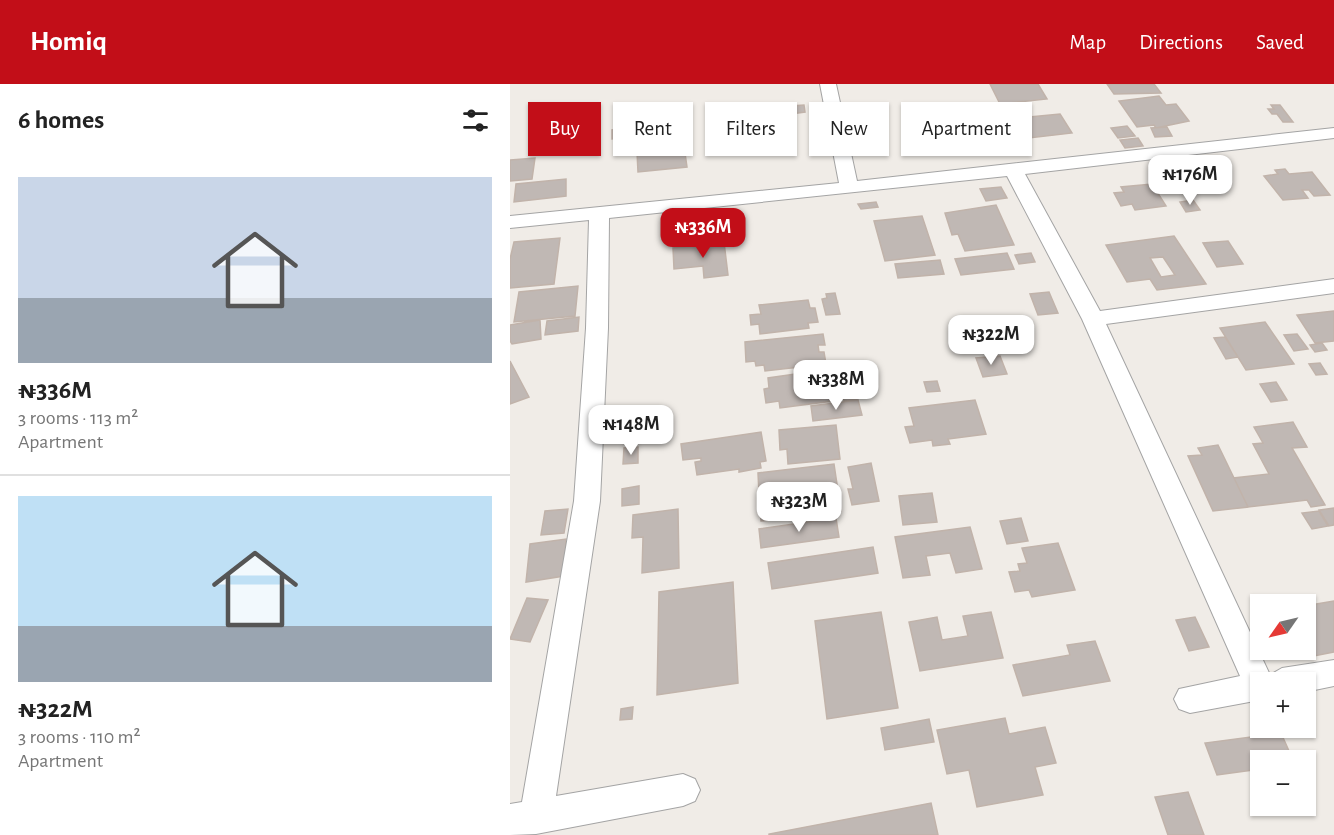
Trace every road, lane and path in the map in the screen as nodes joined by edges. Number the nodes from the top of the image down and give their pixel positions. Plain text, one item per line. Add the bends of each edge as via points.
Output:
1 (828, 84) edge
2 (1334, 133) edge
3 (1013, 169) junction
4 (849, 188) junction
5 (599, 212) junction
6 (510, 222) edge
7 (1334, 286) edge
8 (1093, 319) junction
9 (1254, 672) edge
10 (1334, 673) edge
11 (1316, 676) edge
12 (1250, 688) edge
13 (1190, 699) dead end
14 (683, 790) dead end
15 (523, 819) edge

1 - 4 street
2 - 3 street
3 - 4 street
3 - 8 street
4 - 5 street
5 - 6 street
5 - 15 street via 587,501
7 - 8 street
8 - 9 street
10 - 11 street
12 - 13 street
14 - 15 street

